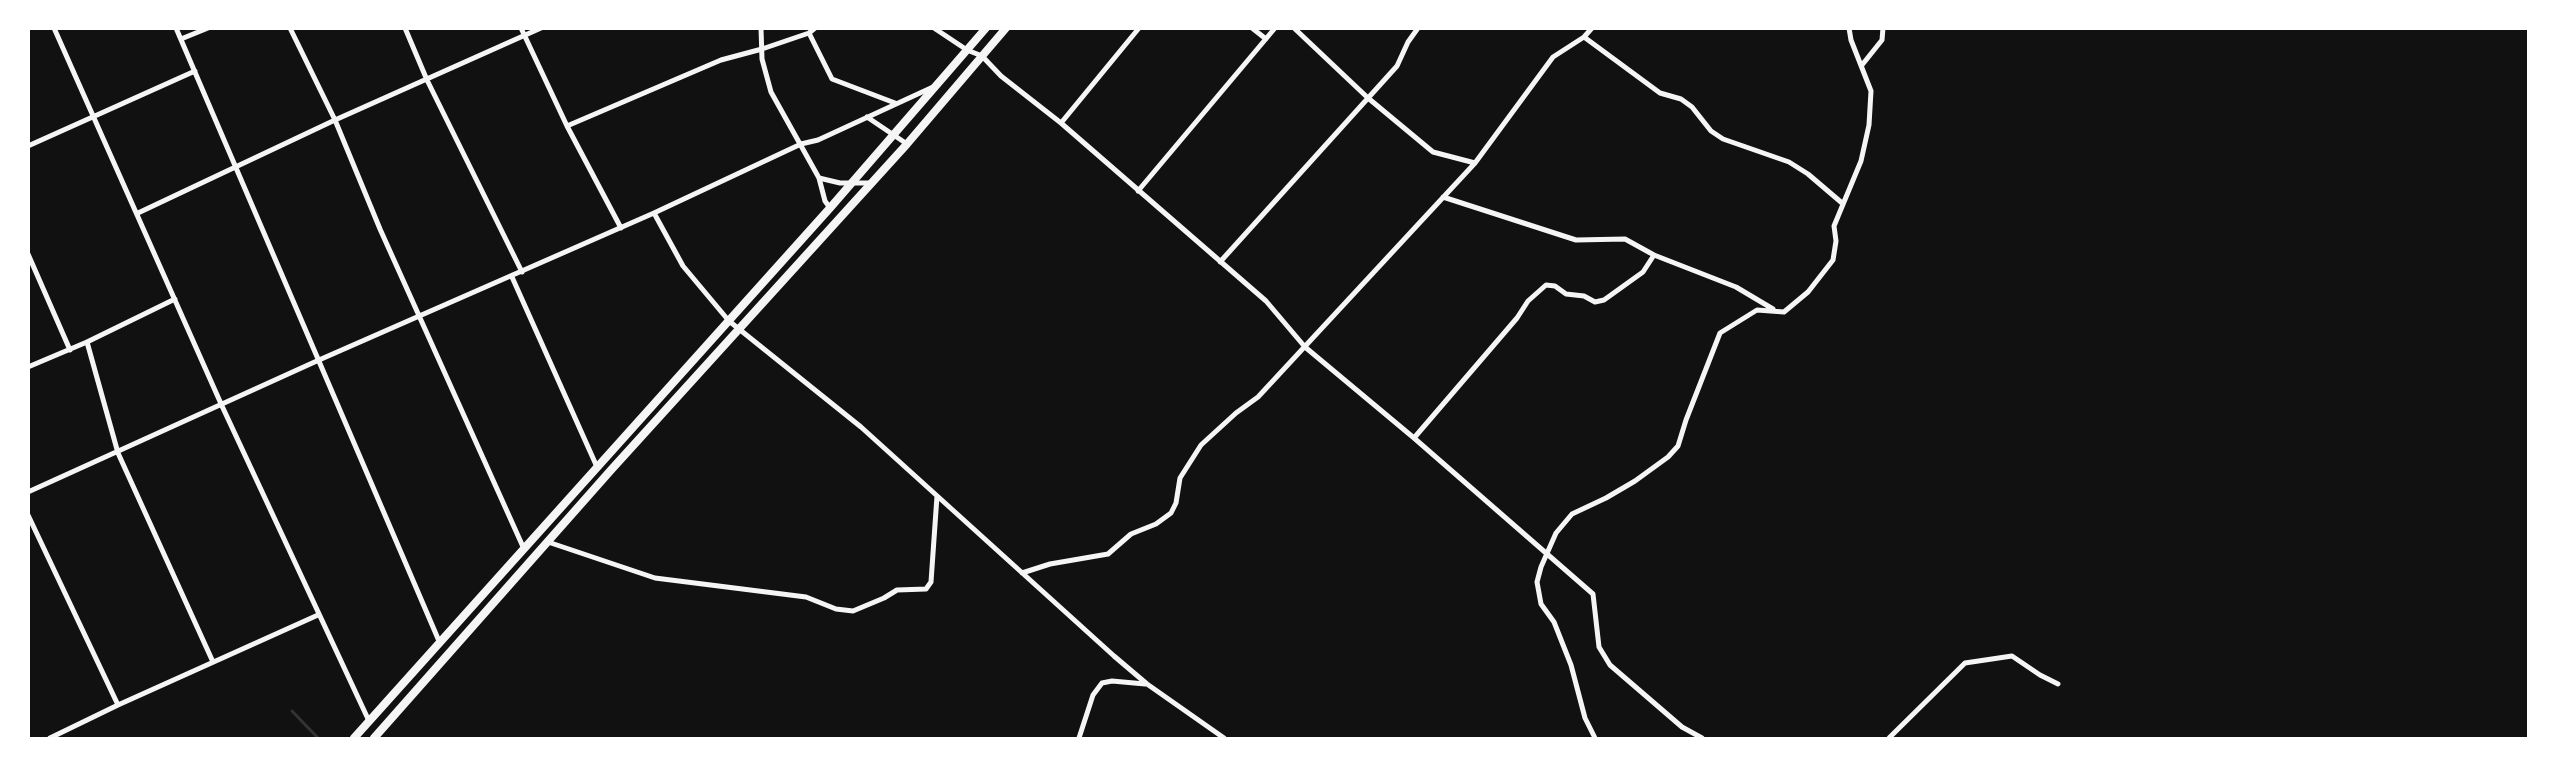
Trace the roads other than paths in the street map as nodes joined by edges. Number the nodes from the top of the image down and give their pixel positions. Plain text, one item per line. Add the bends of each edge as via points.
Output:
1 (54, 28) edge
2 (176, 28) edge
3 (208, 28) edge
4 (290, 28) edge
5 (405, 28) edge
6 (520, 28) edge
7 (541, 28) edge
8 (761, 28) edge
9 (815, 28) edge
10 (934, 28) edge
11 (986, 28) edge
12 (1006, 28) edge
13 (1139, 28) edge
14 (1252, 28) edge
15 (1275, 28) edge
16 (1294, 28) edge
17 (1418, 28) edge
18 (1592, 28) edge
19 (1849, 28) edge
20 (1883, 28) edge
21 (809, 33) junction
22 (524, 36) junction
23 (1584, 37) junction
24 (181, 39) junction
25 (1266, 39) junction
26 (762, 49) junction
27 (967, 50) junction
28 (982, 56) junction
29 (1862, 65) junction
30 (195, 71) junction
31 (427, 80) junction
32 (939, 85) junction
33 (1368, 98) junction
34 (895, 103) junction
35 (93, 115) junction
36 (867, 117) junction
37 (335, 120) junction
38 (1061, 123) junction
39 (567, 126) junction
40 (894, 136) junction
41 (801, 144) junction
42 (908, 144) junction
43 (28, 146) edge
44 (1475, 163) junction
45 (236, 167) junction
46 (819, 178) junction
47 (870, 183) junction
48 (850, 184) junction
49 (1138, 191) junction
50 (1443, 197) junction
51 (1842, 203) junction
52 (830, 208) junction
53 (138, 213) junction
54 (654, 213) junction
55 (621, 228) junction
56 (28, 254) edge
57 (1654, 255) junction
58 (1220, 262) junction
59 (522, 272) junction
60 (512, 277) junction
61 (175, 299) junction
62 (1776, 310) junction
63 (419, 318) junction
64 (729, 321) junction
65 (739, 328) junction
66 (87, 342) junction
67 (1305, 347) junction
68 (70, 350) junction
69 (319, 360) junction
70 (28, 367) edge
71 (222, 406) junction
72 (1414, 438) junction
73 (118, 453) junction
74 (597, 466) junction
75 (28, 492) edge
76 (937, 496) junction
77 (28, 515) edge
78 (548, 542) junction
79 (524, 549) junction
80 (1546, 554) junction
81 (1022, 573) junction
82 (318, 615) junction
83 (439, 641) junction
84 (213, 663) junction
85 (1147, 684) junction
86 (2058, 684) dead end
87 (118, 705) junction
88 (369, 722) junction
89 (50, 738) edge
90 (354, 738) edge
91 (374, 738) edge
92 (1079, 738) edge
93 (1224, 738) edge
94 (1595, 738) edge
95 (1702, 738) edge
96 (1889, 738) edge

1 - 35 street
2 - 24 street
3 - 24 street
4 - 37 street
5 - 31 street
6 - 22 street
7 - 22 street
8 - 26 street
9 - 21 street
10 - 27 street
11 - 27 main road
12 - 28 main road
13 - 38 street
14 - 25 street
15 - 25 street
16 - 33 street
17 - 33 street via 1397,66
18 - 23 street
19 - 29 street
20 - 29 street via 1882,40
21 - 26 street
21 - 34 street via 832,80
22 - 31 street
22 - 39 street
23 - 44 street via 1553,57
23 - 51 street via 1653,89 1681,99 1723,139 1789,162
24 - 30 street
25 - 49 street
26 - 39 street via 721,60
26 - 41 street via 771,92
27 - 28 street
27 - 32 main road
28 - 38 street
28 - 42 main road
29 - 51 street via 1871,92 1869,124 1861,161
30 - 35 street
30 - 45 street
31 - 37 street
31 - 59 street
32 - 34 street
32 - 40 main road
33 - 44 street via 1433,152
33 - 58 street
34 - 36 street
35 - 43 street
35 - 53 street
36 - 40 street
36 - 41 street
37 - 45 street
37 - 63 street
38 - 49 street
39 - 55 street
40 - 42 street
40 - 48 main road
41 - 46 street
41 - 54 street
42 - 47 main road
44 - 50 street
45 - 53 street
45 - 69 street
46 - 48 street
46 - 52 street
47 - 48 street
47 - 65 main road
48 - 52 main road
49 - 58 street
50 - 57 street via 1576,240 1625,239
50 - 67 street
51 - 62 street via 1834,226 1833,260 1793,306 1784,312
52 - 64 main road
53 - 61 street
54 - 55 street
54 - 64 street via 683,266
55 - 59 street
56 - 68 street
57 - 62 street via 1736,286
57 - 72 street via 1642,272 1604,300 1594,302 1546,285 1528,301
58 - 67 street via 1266,301
59 - 60 street
60 - 63 street
60 - 74 street
61 - 66 street
61 - 71 street
62 - 80 street via 1748,313 1720,333 1678,446 1635,481 1572,514 1556,533
63 - 69 street
63 - 79 street
64 - 65 street
64 - 74 main road
65 - 76 street via 861,427
65 - 78 main road
66 - 68 street
66 - 73 street
67 - 72 street
67 - 81 street via 1258,397 1201,445 1182,472 1174,509 1166,518 1131,534 1108,554
68 - 70 street
69 - 71 street
69 - 83 street
71 - 73 street
71 - 82 street
72 - 80 street
73 - 75 street
73 - 84 street
74 - 79 main road
76 - 78 street via 930,582 926,589 897,590 853,611 806,597 655,578
76 - 81 street
77 - 87 street
78 - 91 main road
79 - 83 main road
80 - 94 street via 1536,582 1541,604 1571,665 1585,718
80 - 95 street via 1593,594 1599,647 1610,664 1682,727
81 - 85 street
82 - 84 street
82 - 88 street
83 - 88 main road
84 - 87 street
85 - 92 street via 1102,683 1093,695
85 - 93 street
86 - 96 street via 2012,656 1965,663
87 - 89 street
88 - 90 main road

